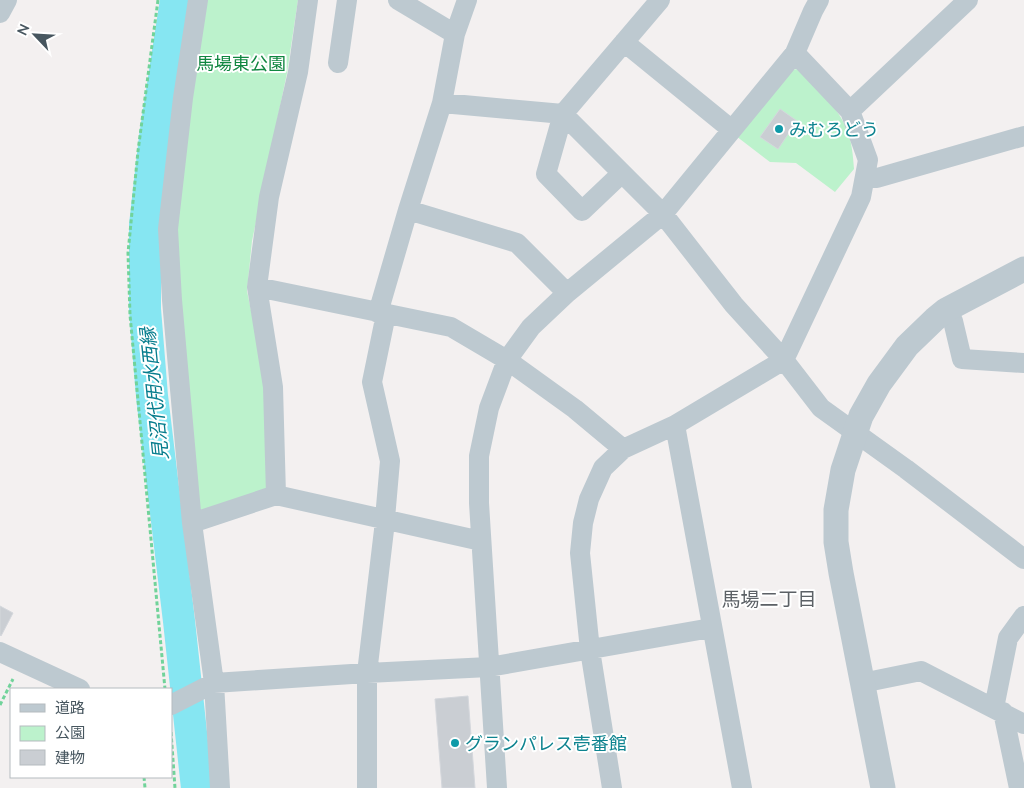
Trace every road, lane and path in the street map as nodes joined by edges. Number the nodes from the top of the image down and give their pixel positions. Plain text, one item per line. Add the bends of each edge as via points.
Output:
1 (7, 0) edge
2 (158, 0) edge
3 (198, 0) edge
4 (308, 0) edge
5 (348, 0) edge
6 (398, 0) edge
7 (467, 0) edge
8 (820, 0) edge
9 (968, 0) edge
10 (651, 3) edge
11 (0, 13) edge
12 (455, 34) junction
13 (624, 42) junction
14 (795, 53) junction
15 (338, 63) dead end
16 (442, 103) junction
17 (850, 111) junction
18 (563, 114) junction
19 (732, 130) junction
20 (1024, 136) edge
21 (622, 173) junction
22 (865, 178) junction
23 (408, 210) junction
24 (663, 214) junction
25 (1024, 269) edge
26 (257, 287) junction
27 (567, 293) junction
28 (946, 310) junction
29 (382, 314) junction
30 (507, 360) junction
31 (784, 360) junction
32 (1024, 363) edge
33 (675, 425) junction
34 (856, 433) junction
35 (623, 449) junction
36 (276, 495) junction
37 (385, 519) junction
38 (192, 523) junction
39 (481, 541) junction
40 (1024, 559) edge
41 (1024, 616) edge
42 (711, 628) junction
43 (590, 650) junction
44 (0, 652) edge
45 (22, 663) junction
46 (489, 667) junction
47 (367, 673) junction
48 (214, 683) junction
49 (862, 684) junction
50 (78, 688) edge
51 (169, 688) edge
52 (172, 698) edge
53 (0, 705) edge
54 (999, 710) junction
55 (1024, 724) edge
56 (172, 746) edge
57 (175, 788) edge
58 (220, 788) edge
59 (367, 788) edge
60 (498, 788) edge
61 (612, 788) edge
62 (742, 788) edge
63 (884, 788) edge
64 (1019, 788) edge

1 - 11 street
2 - 51 path via 128,253 130,315
3 - 38 street via 168,230
4 - 26 street via 298,72 269,197
5 - 15 street
6 - 12 street
7 - 12 street
8 - 14 street
9 - 17 street
10 - 13 street
12 - 16 street
13 - 18 street
13 - 19 street
14 - 17 street
14 - 19 street
16 - 18 street
16 - 23 street
17 - 22 street via 868,160
18 - 21 street
18 - 21 street via 546,174 582,210
19 - 24 street
20 - 22 street via 877,178
21 - 24 street
22 - 31 street via 862,197
23 - 27 street via 517,243
23 - 29 street
24 - 27 street
24 - 31 street via 734,305
25 - 28 street
26 - 29 street
26 - 36 street via 273,387
27 - 30 street via 532,328
28 - 32 street via 953,321 962,359
28 - 34 street via 907,346 878,384
29 - 30 street via 450,327
29 - 37 street via 372,382 390,461
30 - 35 street via 575,409
30 - 39 street via 489,408 479,456
31 - 33 street
31 - 34 street via 821,408
33 - 35 street
33 - 42 street
34 - 40 street
34 - 49 street via 843,470 836,510 836,542
35 - 43 street via 603,468 589,499 583,524 580,553
36 - 37 street
36 - 38 street
37 - 39 street
37 - 47 street
38 - 48 street
39 - 46 street
41 - 54 street via 1008,638
42 - 43 street
42 - 62 street
43 - 46 street
43 - 61 street
44 - 45 street
45 - 50 street
45 - 53 path
46 - 47 street
46 - 60 street
47 - 48 street
47 - 59 street
48 - 52 street
48 - 58 street
49 - 54 street via 921,671
49 - 63 street
54 - 55 street
54 - 64 street
56 - 57 path

